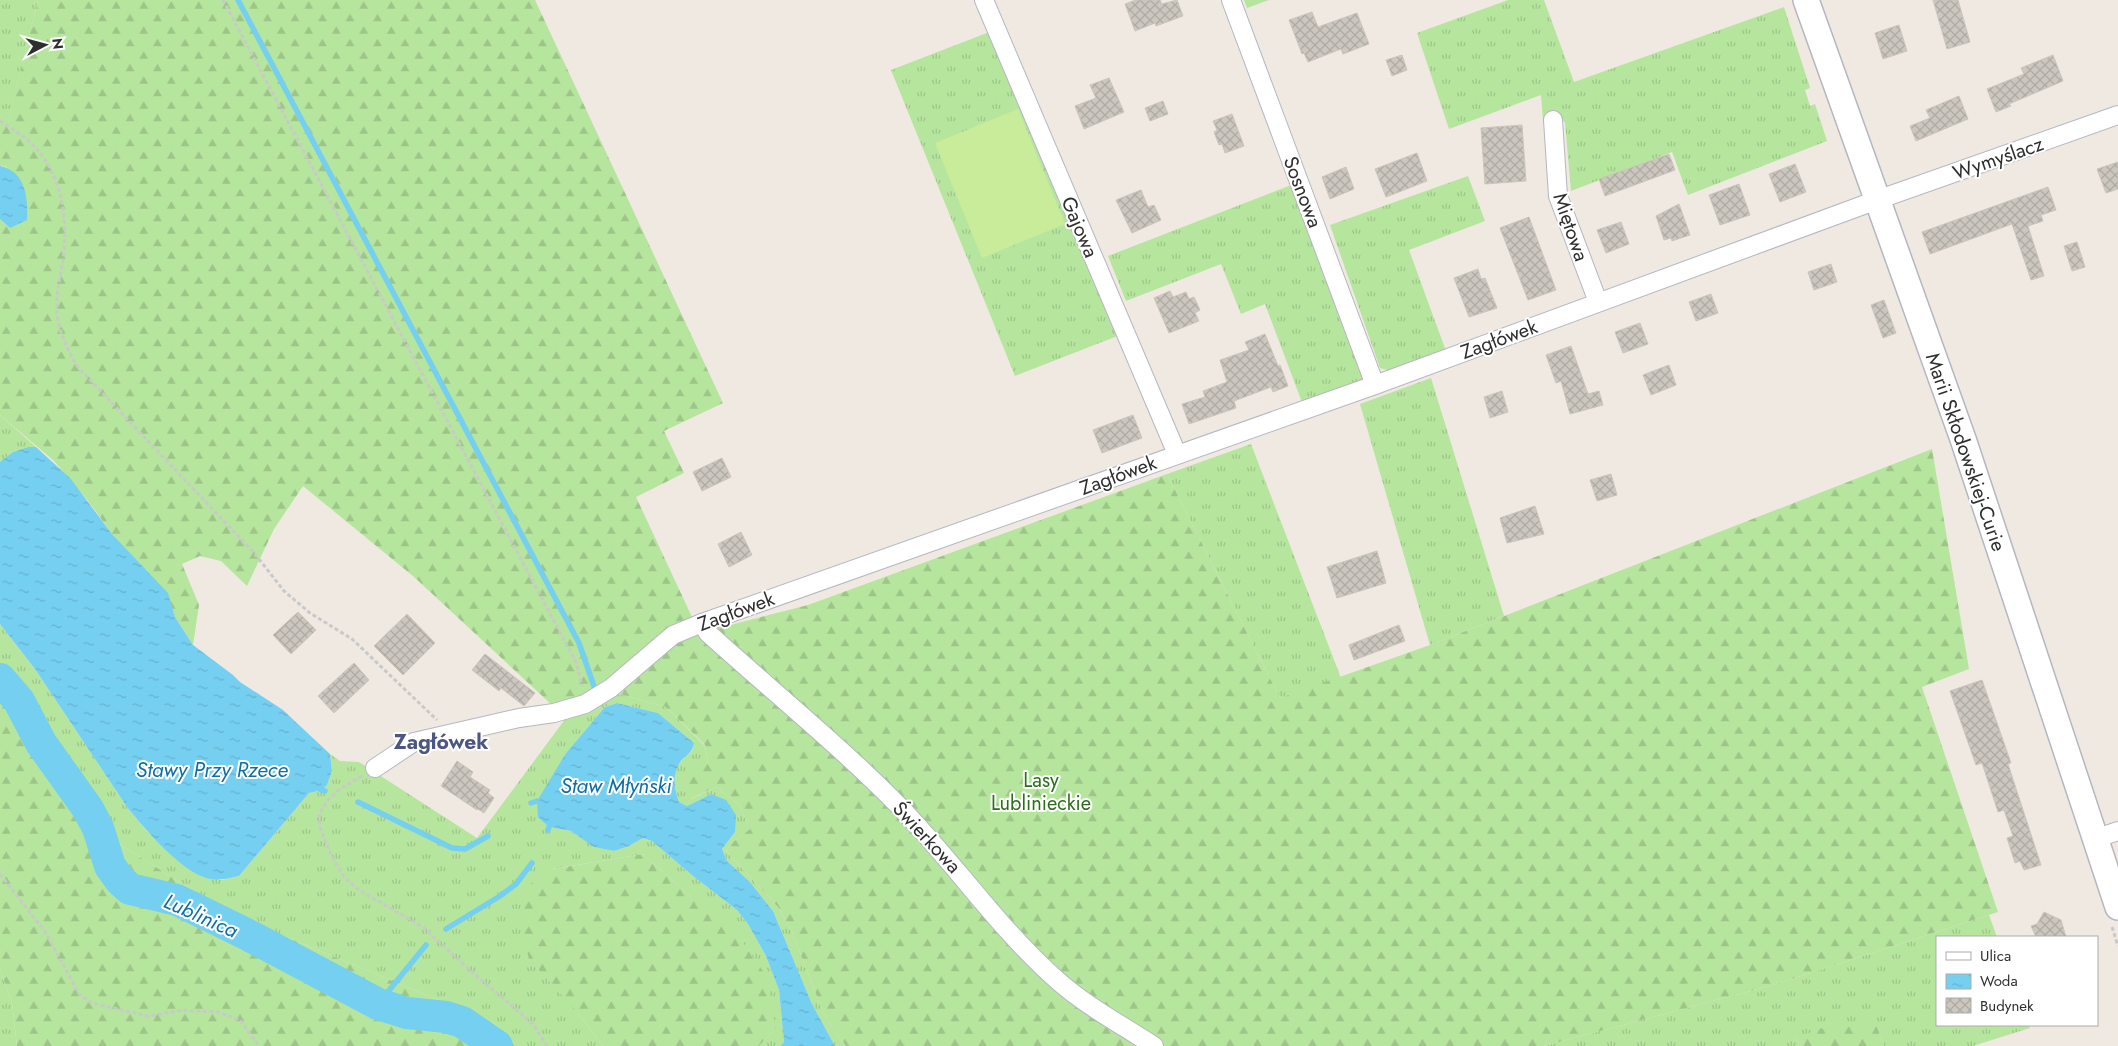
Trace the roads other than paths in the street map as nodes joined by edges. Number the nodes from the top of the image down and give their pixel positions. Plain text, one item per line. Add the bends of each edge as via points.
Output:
1 (984, 0) edge
2 (1231, 0) edge
3 (1806, 0) edge
4 (2118, 115) edge
5 (1554, 120) dead end
6 (1877, 200) junction
7 (1598, 302) junction
8 (1375, 385) junction
9 (1176, 454) junction
10 (702, 623) junction
11 (375, 768) road end
12 (2107, 835) edge
13 (2118, 908) edge
14 (1154, 1046) edge

1 - 9 street, Gajowa
2 - 8 street, Sosnowa
3 - 6 street, Marii Skłodowskiej-Curie
4 - 6 street, Wymyślacz
5 - 7 street, Miętowa via 1558,196
6 - 7 street, Zagłówek
6 - 12 street, Marii Skłodowskiej-Curie
7 - 8 street, Zagłówek
8 - 9 street, Zagłówek
9 - 10 street, Zagłówek
10 - 11 street, Zagłówek via 673,635 611,688 585,704 414,742
10 - 14 street, Świerkowa via 708,633 844,752 901,808 1045,969 1081,999
12 - 13 street, Marii Skłodowskiej-Curie

